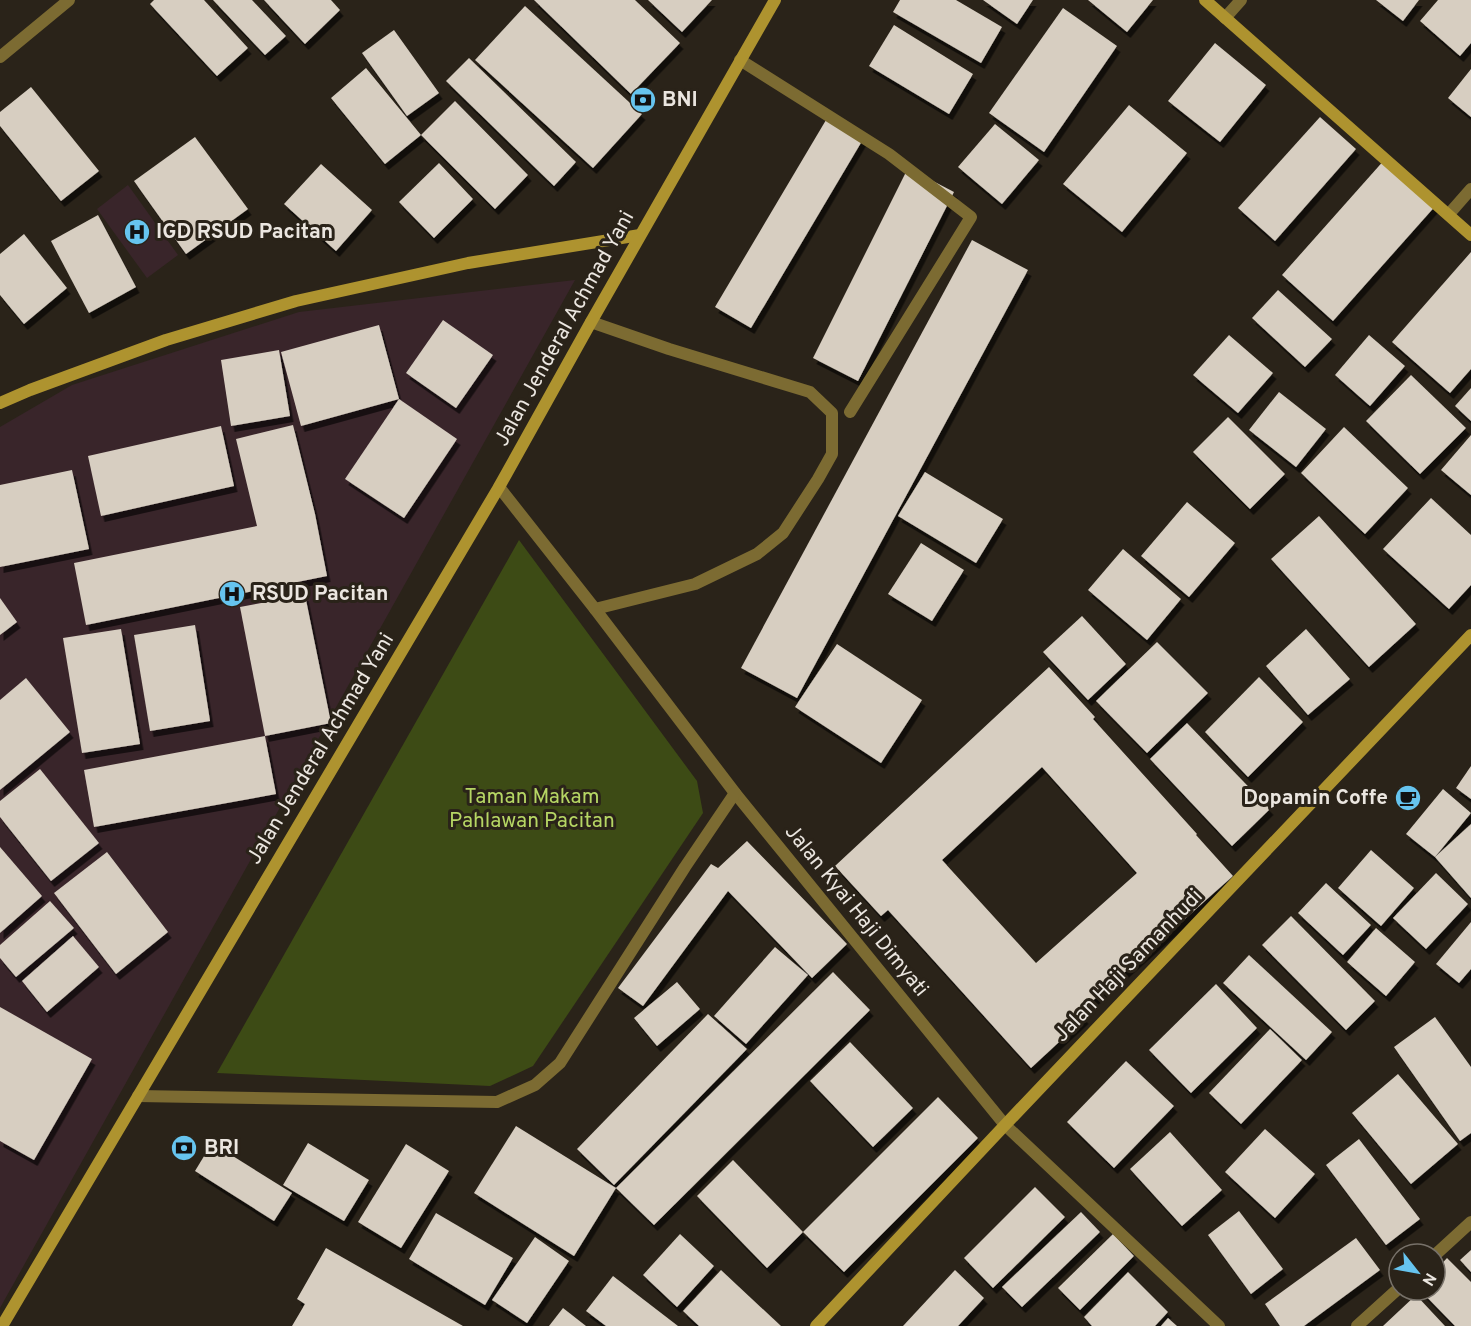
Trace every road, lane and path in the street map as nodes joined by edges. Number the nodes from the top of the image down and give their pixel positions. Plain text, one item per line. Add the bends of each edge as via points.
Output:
1 (69, 0) edge
2 (775, 0) edge
3 (1205, 0) edge
4 (1241, 0) edge
5 (1225, 18) junction
6 (0, 57) edge
7 (740, 60) junction
8 (1471, 189) edge
9 (1449, 214) junction
10 (640, 235) junction
11 (1471, 235) edge
12 (591, 322) junction
13 (0, 403) edge
14 (850, 412) dead end
15 (499, 487) junction
16 (595, 609) junction
17 (1471, 634) edge
18 (735, 793) junction
19 (138, 1096) junction
20 (1005, 1125) junction
21 (1471, 1222) edge
22 (1447, 1244) edge
23 (1387, 1299) edge
24 (2, 1326) edge
25 (816, 1326) edge
26 (1219, 1326) edge
27 (1358, 1326) edge

1 - 6 street
2 - 7 street, Jalan Jenderal Achmad Yani
3 - 5 street
4 - 5 street
5 - 9 street
7 - 10 street, Jalan Jenderal Achmad Yani
7 - 14 street via 889,154 971,217
8 - 9 street
9 - 11 street
10 - 12 street, Jalan Jenderal Achmad Yani
10 - 13 street via 468,262 296,301 166,340
12 - 15 street, Jalan Jenderal Achmad Yani
12 - 16 street via 810,392 832,413 832,454 783,534 757,554 695,584
15 - 16 street, Jalan Kyai Haji Dimyati
15 - 19 street, Jalan Jenderal Achmad Yani
16 - 18 street, Jalan Kyai Haji Dimyati
17 - 20 street, Jalan Haji Samanhudi
18 - 19 street via 560,1062 535,1085 497,1102
18 - 20 street, Jalan Kyai Haji Dimyati
19 - 24 street, Jalan Jenderal Achmad Yani
20 - 25 street, Jalan Haji Samanhudi
20 - 26 street, Jalan Kyai Haji Dimyati
21 - 22 street
23 - 27 street

